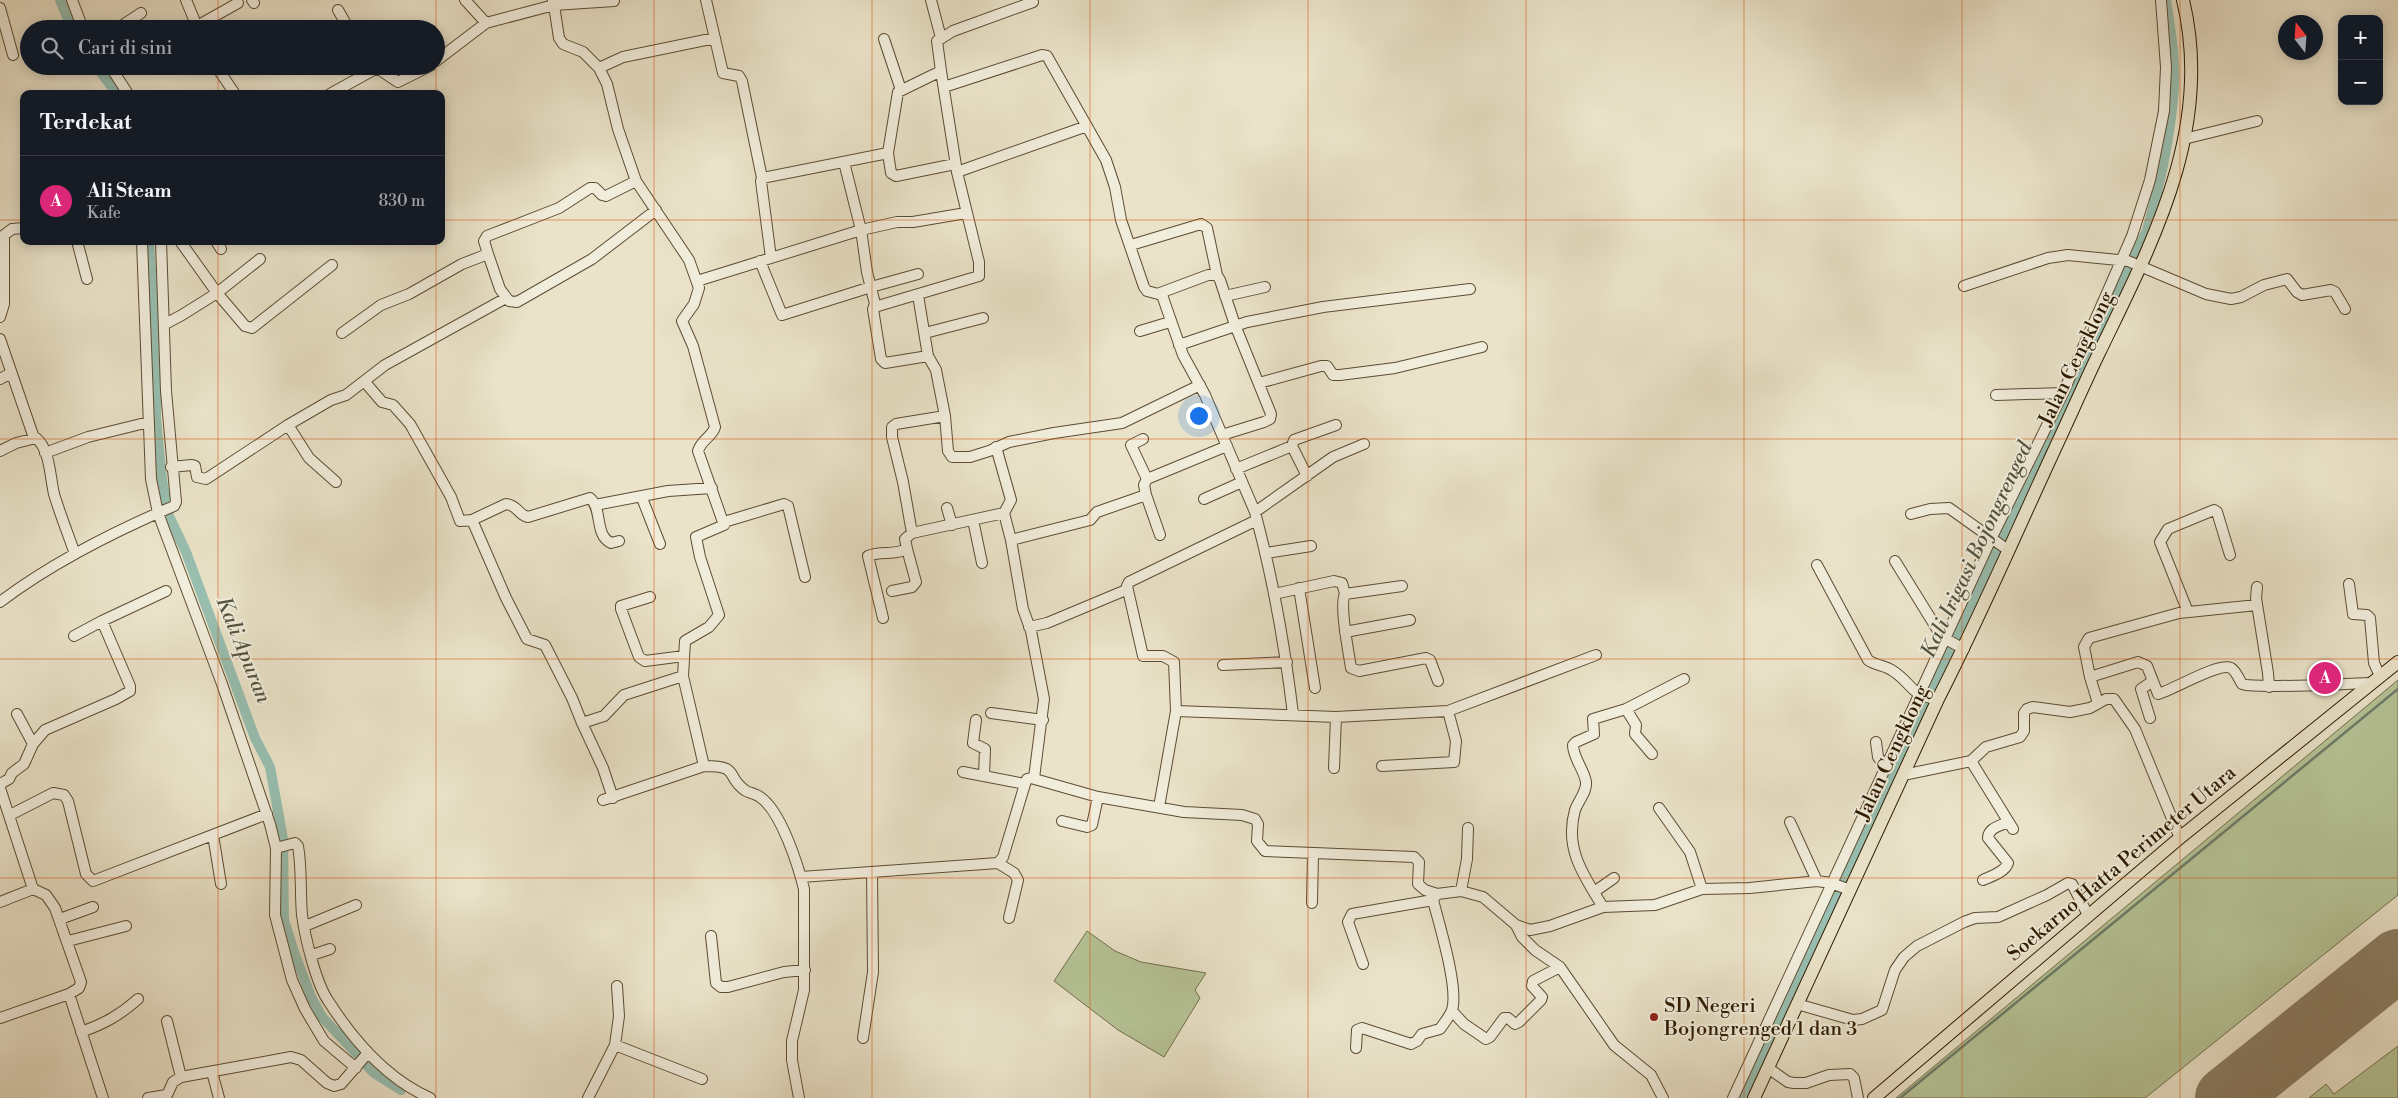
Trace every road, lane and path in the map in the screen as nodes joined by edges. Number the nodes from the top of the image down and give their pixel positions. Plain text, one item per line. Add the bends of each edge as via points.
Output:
1 (72, 0) edge
2 (186, 0) edge
3 (465, 0) edge
4 (706, 0) edge
5 (930, 0) edge
6 (2161, 0) edge
7 (2183, 0) edge
8 (614, 1) edge
9 (554, 2) edge
10 (1033, 2) dead end
11 (238, 4) dead end
12 (0, 8) edge
13 (338, 10) dead end
14 (141, 12) dead end
15 (80, 20) edge
16 (130, 20) edge
17 (194, 20) edge
18 (209, 20) edge
19 (343, 20) edge
20 (486, 24) junction
21 (715, 38) junction
22 (941, 38) junction
23 (884, 39) dead end
24 (445, 54) edge
25 (13, 55) dead end
26 (599, 68) junction
27 (941, 71) junction
28 (116, 75) edge
29 (222, 75) edge
30 (359, 75) edge
31 (390, 75) edge
32 (412, 75) edge
33 (944, 88) junction
34 (125, 90) edge
35 (232, 90) edge
36 (336, 90) edge
37 (901, 90) junction
38 (2257, 121) dead end
39 (1087, 126) junction
40 (2184, 139) junction
41 (888, 153) junction
42 (844, 162) junction
43 (956, 168) junction
44 (762, 178) junction
45 (636, 181) junction
46 (656, 210) junction
47 (966, 213) junction
48 (20, 228) edge
49 (861, 230) junction
50 (78, 245) edge
51 (142, 245) edge
52 (161, 245) edge
53 (183, 245) edge
54 (1131, 245) junction
55 (488, 254) junction
56 (260, 258) dead end
57 (771, 258) junction
58 (760, 261) junction
59 (2132, 263) junction
60 (332, 265) dead end
61 (918, 274) dead end
62 (1217, 275) junction
63 (88, 279) dead end
64 (697, 281) junction
65 (1964, 286) dead end
66 (871, 287) junction
67 (1264, 287) dead end
68 (1470, 289) dead end
69 (216, 293) junction
70 (1160, 293) junction
71 (918, 295) junction
72 (1225, 296) junction
73 (506, 298) junction
74 (875, 304) junction
75 (2345, 309) dead end
76 (0, 318) edge
77 (984, 318) dead end
78 (1170, 322) junction
79 (165, 324) junction
80 (1235, 325) junction
81 (1140, 331) dead end
82 (342, 333) dead end
83 (925, 333) junction
84 (0, 339) edge
85 (1179, 345) junction
86 (1482, 348) dead end
87 (928, 356) junction
88 (11, 374) junction
89 (0, 379) edge
90 (364, 381) junction
91 (1259, 383) junction
92 (1200, 385) junction
93 (2063, 393) junction
94 (1996, 395) dead end
95 (945, 416) junction
96 (2054, 416) junction
97 (149, 422) junction
98 (2066, 422) junction
99 (288, 425) junction
100 (1336, 425) dead end
101 (1222, 435) junction
102 (34, 438) junction
103 (1143, 439) dead end
104 (1364, 444) dead end
105 (1226, 446) junction
106 (1292, 446) junction
107 (996, 447) junction
108 (0, 452) edge
109 (45, 453) junction
110 (172, 467) junction
111 (1236, 469) junction
112 (1307, 476) junction
113 (1148, 479) junction
114 (336, 482) dead end
115 (1242, 482) junction
116 (712, 488) junction
117 (1146, 495) junction
118 (642, 498) junction
119 (1204, 499) dead end
120 (595, 505) junction
121 (947, 508) dead end
122 (160, 512) junction
123 (1004, 514) junction
124 (1911, 514) dead end
125 (1256, 516) junction
126 (472, 520) junction
127 (973, 520) junction
128 (724, 522) junction
129 (952, 525) junction
130 (912, 533) junction
131 (1160, 535) dead end
132 (1012, 540) junction
133 (620, 541) dead end
134 (1993, 541) junction
135 (660, 544) dead end
136 (1310, 546) dead end
137 (907, 549) junction
138 (2006, 549) junction
139 (1266, 553) junction
140 (75, 554) junction
141 (2230, 555) dead end
142 (1895, 561) dead end
143 (982, 563) dead end
144 (1817, 565) dead end
145 (805, 577) dead end
146 (2349, 584) dead end
147 (1402, 586) dead end
148 (2256, 586) dead end
149 (1299, 588) junction
150 (1126, 590) junction
151 (166, 591) dead end
152 (892, 591) dead end
153 (1274, 594) junction
154 (1345, 594) junction
155 (650, 597) dead end
156 (0, 602) edge
157 (2257, 605) junction
158 (2188, 612) junction
159 (883, 618) dead end
160 (1410, 620) dead end
161 (102, 621) junction
162 (1029, 627) junction
163 (1346, 632) junction
164 (74, 636) dead end
165 (1946, 641) junction
166 (1962, 648) junction
167 (1596, 655) dead end
168 (684, 656) junction
169 (1288, 662) junction
170 (2398, 662) edge
171 (1223, 665) dead end
172 (683, 676) junction
173 (2090, 677) junction
174 (1684, 679) dead end
175 (2376, 680) junction
176 (1438, 681) dead end
177 (2153, 681) junction
178 (2269, 687) junction
179 (1315, 688) dead end
180 (1922, 697) junction
181 (1937, 699) junction
182 (2098, 703) junction
183 (1626, 709) junction
184 (1176, 711) junction
185 (1448, 711) junction
186 (990, 713) dead end
187 (17, 714) dead end
188 (1293, 714) junction
189 (1336, 717) junction
190 (2150, 718) dead end
191 (976, 720) dead end
192 (1043, 720) junction
193 (582, 723) junction
194 (1876, 742) dead end
195 (33, 744) junction
196 (1652, 754) dead end
197 (1971, 761) junction
198 (704, 766) junction
199 (1382, 766) dead end
200 (1886, 766) junction
201 (1334, 768) dead end
202 (962, 772) dead end
203 (1903, 775) junction
204 (984, 776) junction
205 (1030, 781) junction
206 (0, 784) edge
207 (0, 788) edge
208 (1098, 797) junction
209 (1159, 807) junction
210 (1659, 808) dead end
211 (267, 814) junction
212 (10, 815) junction
213 (1062, 821) dead end
214 (1790, 822) dead end
215 (1468, 828) dead end
216 (213, 835) junction
217 (2180, 838) junction
218 (282, 846) junction
219 (1313, 854) junction
220 (998, 863) junction
221 (872, 872) junction
222 (801, 877) junction
223 (1614, 878) dead end
224 (1983, 880) dead end
225 (1817, 881) junction
226 (221, 884) dead end
227 (1833, 884) junction
228 (33, 888) junction
229 (1702, 889) junction
230 (1848, 889) junction
231 (1461, 891) junction
232 (1594, 892) junction
233 (1435, 897) junction
234 (0, 902) edge
235 (1312, 903) dead end
236 (356, 904) dead end
237 (93, 907) dead end
238 (1603, 907) junction
239 (2088, 916) junction
240 (1009, 918) dead end
241 (60, 919) junction
242 (1516, 925) junction
243 (126, 926) dead end
244 (305, 926) junction
245 (711, 936) dead end
246 (68, 942) junction
247 (330, 949) dead end
248 (312, 955) junction
249 (1363, 964) dead end
250 (1560, 967) junction
251 (805, 970) junction
252 (618, 986) dead end
253 (69, 994) junction
254 (138, 999) dead end
255 (1797, 1004) junction
256 (1452, 1011) junction
257 (0, 1018) edge
258 (167, 1022) dead end
259 (81, 1032) junction
260 (863, 1038) dead end
261 (616, 1045) junction
262 (1356, 1048) dead end
263 (367, 1054) junction
264 (356, 1068) junction
265 (1768, 1068) junction
266 (212, 1072) junction
267 (181, 1077) junction
268 (702, 1079) dead end
269 (411, 1094) edge
270 (1739, 1096) edge
271 (103, 1098) edge
272 (148, 1098) edge
273 (219, 1098) edge
274 (430, 1098) edge
275 (588, 1098) edge
276 (799, 1098) edge
277 (1663, 1098) edge
278 (1754, 1098) edge
279 (1858, 1098) edge
280 (1874, 1098) edge

1 - 15 street
2 - 17 street
3 - 20 street
4 - 21 street
5 - 22 street
6 - 59 street via 2166,67 2164,111 2159,147 2142,208
7 - 40 main road, Jalan Cengklong via 2189,26 2191,70
8 - 9 street
9 - 20 street
9 - 26 street via 559,38 563,44 583,52
10 - 22 street
11 - 18 street
12 - 25 street
13 - 19 street
14 - 16 street
20 - 24 street
21 - 26 street via 623,57
21 - 44 street via 723,73 739,76 742,81
22 - 27 street via 936,42
23 - 37 street
26 - 45 street via 607,84
27 - 33 street
27 - 37 street
28 - 34 street
29 - 35 street
30 - 36 street
31 - 32 street via 398,82
33 - 39 street via 1044,54
33 - 43 street
37 - 41 street via 896,94
38 - 40 street
39 - 43 street
39 - 54 street via 1106,160 1121,220
40 - 59 main road, Jalan Cengklong via 2172,189
41 - 42 street
41 - 43 street via 890,173 896,176
42 - 44 street
42 - 49 street
43 - 47 street
44 - 57 street
45 - 46 street
45 - 55 street via 606,196 590,188 559,208 487,236 484,241
46 - 64 street via 689,260
46 - 73 street via 570,273 517,302
47 - 49 street
47 - 71 street via 979,262 979,276
48 - 76 street via 12,228 4,235 4,304
49 - 57 street
49 - 66 street
50 - 63 street
51 - 97 street
52 - 79 street
53 - 69 street
54 - 62 street via 1201,224 1207,228
54 - 70 street via 1144,287 1147,291
55 - 73 street
55 - 82 street via 381,305
56 - 69 street
57 - 58 street
58 - 64 street
58 - 66 street via 782,315
59 - 65 street via 2058,256
59 - 75 street via 2206,294 2231,299 2287,279 2302,295 2335,292
59 - 93 street
59 - 98 main road, Jalan Cengklong
60 - 69 street via 252,328 241,322
61 - 66 street
62 - 70 street via 1208,275
62 - 72 street
64 - 116 street via 698,295 682,321 693,346 715,427 698,451
66 - 74 street
67 - 72 street
68 - 80 street via 1323,307
69 - 79 street
70 - 78 street
71 - 74 street
71 - 83 street
72 - 80 street
73 - 90 street via 399,356
74 - 87 street via 873,309 885,363
77 - 83 street
78 - 81 street
78 - 85 street
79 - 110 street
80 - 85 street
80 - 91 street
83 - 87 street
84 - 88 street
85 - 92 street
86 - 91 street via 1395,368 1340,375 1333,374 1327,366 1321,366
87 - 95 street via 936,370
88 - 89 street
88 - 102 street
90 - 99 street via 346,395
90 - 126 street via 382,402 393,405 410,424 451,497 459,520
91 - 101 street via 1271,410 1270,419
92 - 101 street
92 - 107 street via 1122,423 1054,433
93 - 94 street
93 - 96 street
95 - 107 street via 948,451 952,457 970,457
95 - 130 street via 892,427
96 - 98 street
96 - 134 street
97 - 109 street via 96,435
97 - 122 street via 150,479
98 - 138 main road, Jalan Cengklong
99 - 110 street via 206,479 197,477 195,466
99 - 114 street via 308,458
100 - 106 street via 1294,440
101 - 105 street
102 - 108 street
102 - 109 street via 39,440
103 - 113 street via 1131,445
104 - 112 street via 1333,457
105 - 111 street
105 - 113 street
106 - 111 street
106 - 112 street
107 - 123 street via 1011,500
109 - 140 street via 54,494
110 - 122 street via 176,499 174,506
111 - 115 street
112 - 125 street
113 - 117 street via 1144,485
115 - 119 street
115 - 125 street
116 - 118 street via 668,491
116 - 128 street
117 - 131 street
117 - 132 street via 1097,512 1090,520
118 - 120 street
118 - 135 street
120 - 126 street via 587,498 528,517 517,507 506,504
120 - 133 street via 604,538 611,543
121 - 129 street
122 - 140 street
122 - 211 street
123 - 127 street
123 - 132 street
124 - 134 street via 1949,508
125 - 139 street
125 - 150 street via 1129,582
126 - 193 street via 528,639 545,645
127 - 129 street
127 - 143 street
128 - 145 street via 784,504 788,506
128 - 168 street via 721,528 696,537 720,614 709,627 685,641
129 - 130 street
130 - 137 street via 905,539
132 - 162 street
134 - 138 street
134 - 165 street
136 - 139 street
137 - 152 street via 916,582 912,587
137 - 159 street via 868,556
138 - 166 main road, Jalan Cengklong
139 - 153 street
140 - 156 street via 29,580
141 - 158 street via 2222,522 2214,510 2163,535 2160,542
142 - 165 street
144 - 180 street via 1868,660 1892,670
146 - 175 street via 2352,614 2370,618
147 - 154 street
148 - 157 street
149 - 153 street
149 - 154 street via 1334,581 1342,583
149 - 179 street
150 - 162 street via 1047,623
150 - 184 street via 1143,656 1164,656 1174,662
151 - 161 street
153 - 169 street
154 - 163 street via 1342,603
155 - 168 street via 621,606 638,657 645,660
157 - 158 street
157 - 178 street
158 - 173 street via 2136,623 2089,638 2084,647
160 - 163 street
161 - 164 street
161 - 195 street via 130,691 45,730
162 - 192 street via 1042,685
163 - 176 street via 1351,668 1354,670 1426,658 1430,660
165 - 166 street
165 - 180 street
166 - 181 main road, Jalan Cengklong
167 - 185 street
168 - 172 street
169 - 171 street
169 - 188 street
170 - 175 main road, Soekarno Hatta Perimeter Utara
172 - 193 street via 624,695 604,716
172 - 198 street
173 - 177 street via 2138,662 2147,666
173 - 182 street
174 - 183 street
175 - 178 street
175 - 217 main road, Soekarno Hatta Perimeter Utara
177 - 178 street via 2156,692 2161,693 2229,667 2242,684
177 - 190 street via 2141,689
180 - 181 street
180 - 200 street
181 - 203 main road, Jalan Cengklong
182 - 197 street via 2070,712 2028,709 2024,713 2024,731 2020,737 1986,747
182 - 217 street via 2114,699 2135,729
183 - 196 street via 1636,725 1636,734
183 - 232 street via 1593,719 1594,734 1573,745 1586,781 1575,809 1571,833 1574,855
184 - 188 street
184 - 209 street
185 - 189 street
185 - 199 street via 1456,741 1454,762
186 - 192 street
187 - 195 street
188 - 189 street
189 - 201 street
191 - 204 street via 973,743 985,749
192 - 205 street
193 - 198 street via 603,768 608,799
194 - 200 street via 1878,757
195 - 206 street via 24,764
197 - 203 street
197 - 224 street via 2010,825 1990,830 1988,834 2008,866
198 - 222 street via 722,766 732,771 746,791 761,797 776,815
200 - 227 street
202 - 204 street
203 - 230 main road, Jalan Cengklong
204 - 205 street
205 - 208 street
205 - 220 street
207 - 212 street
208 - 209 street
208 - 213 street via 1092,825 1087,827
209 - 219 street via 1201,814 1249,816 1258,824 1257,841 1265,851
210 - 229 street via 1690,852
211 - 216 street
211 - 218 street
212 - 216 street via 53,794 64,795 86,874 93,881
212 - 228 street
214 - 225 street
215 - 231 street
216 - 226 street
217 - 239 main road, Soekarno Hatta Perimeter Utara
218 - 244 street via 295,844 299,851
218 - 264 street via 275,916 292,980 324,1041
219 - 233 street via 1414,857 1419,862 1418,884
219 - 235 street
220 - 221 street
220 - 240 street via 1014,873 1018,880
221 - 222 street
221 - 260 street via 873,972
222 - 251 street
223 - 232 street
225 - 227 street
225 - 229 street
227 - 230 street
227 - 270 street
228 - 234 street
228 - 241 street via 50,900
229 - 238 street via 1655,905
230 - 255 main road, Jalan Cengklong
231 - 233 street
231 - 242 street via 1483,897
232 - 238 street
233 - 249 street via 1352,914 1348,922
233 - 256 street via 1450,974
236 - 244 street
237 - 241 street
238 - 242 street via 1530,930
239 - 255 street via 2072,884 2068,883 1998,917 1975,918 1917,946 1895,970 1882,1010 1862,1019 1853,1020
239 - 280 main road, Soekarno Hatta Perimeter Utara
241 - 246 street
242 - 250 street via 1535,950
243 - 246 street
244 - 248 street
245 - 251 street via 716,983 721,987
246 - 253 street via 81,978 79,988
247 - 248 street
248 - 263 street via 328,1002
250 - 256 street via 1532,981 1542,1000 1515,1024 1504,1018 1490,1037 1486,1038 1464,1024
250 - 277 street via 1614,1045 1651,1075
251 - 276 street via 804,990 792,1041
252 - 261 street via 620,1016
253 - 257 street
253 - 259 street
254 - 259 street via 109,1022
255 - 265 main road, Jalan Cengklong
256 - 262 street via 1440,1029 1422,1034 1411,1044 1362,1028 1357,1030
258 - 267 street
259 - 271 street
261 - 268 street
261 - 275 street
263 - 264 street
263 - 269 street
264 - 266 street via 341,1084 334,1086 301,1060 291,1058
265 - 278 main road, Jalan Cengklong
265 - 279 street via 1794,1083 1850,1074 1854,1078
266 - 267 street
266 - 273 street
267 - 272 street via 173,1082 167,1095
269 - 274 street

